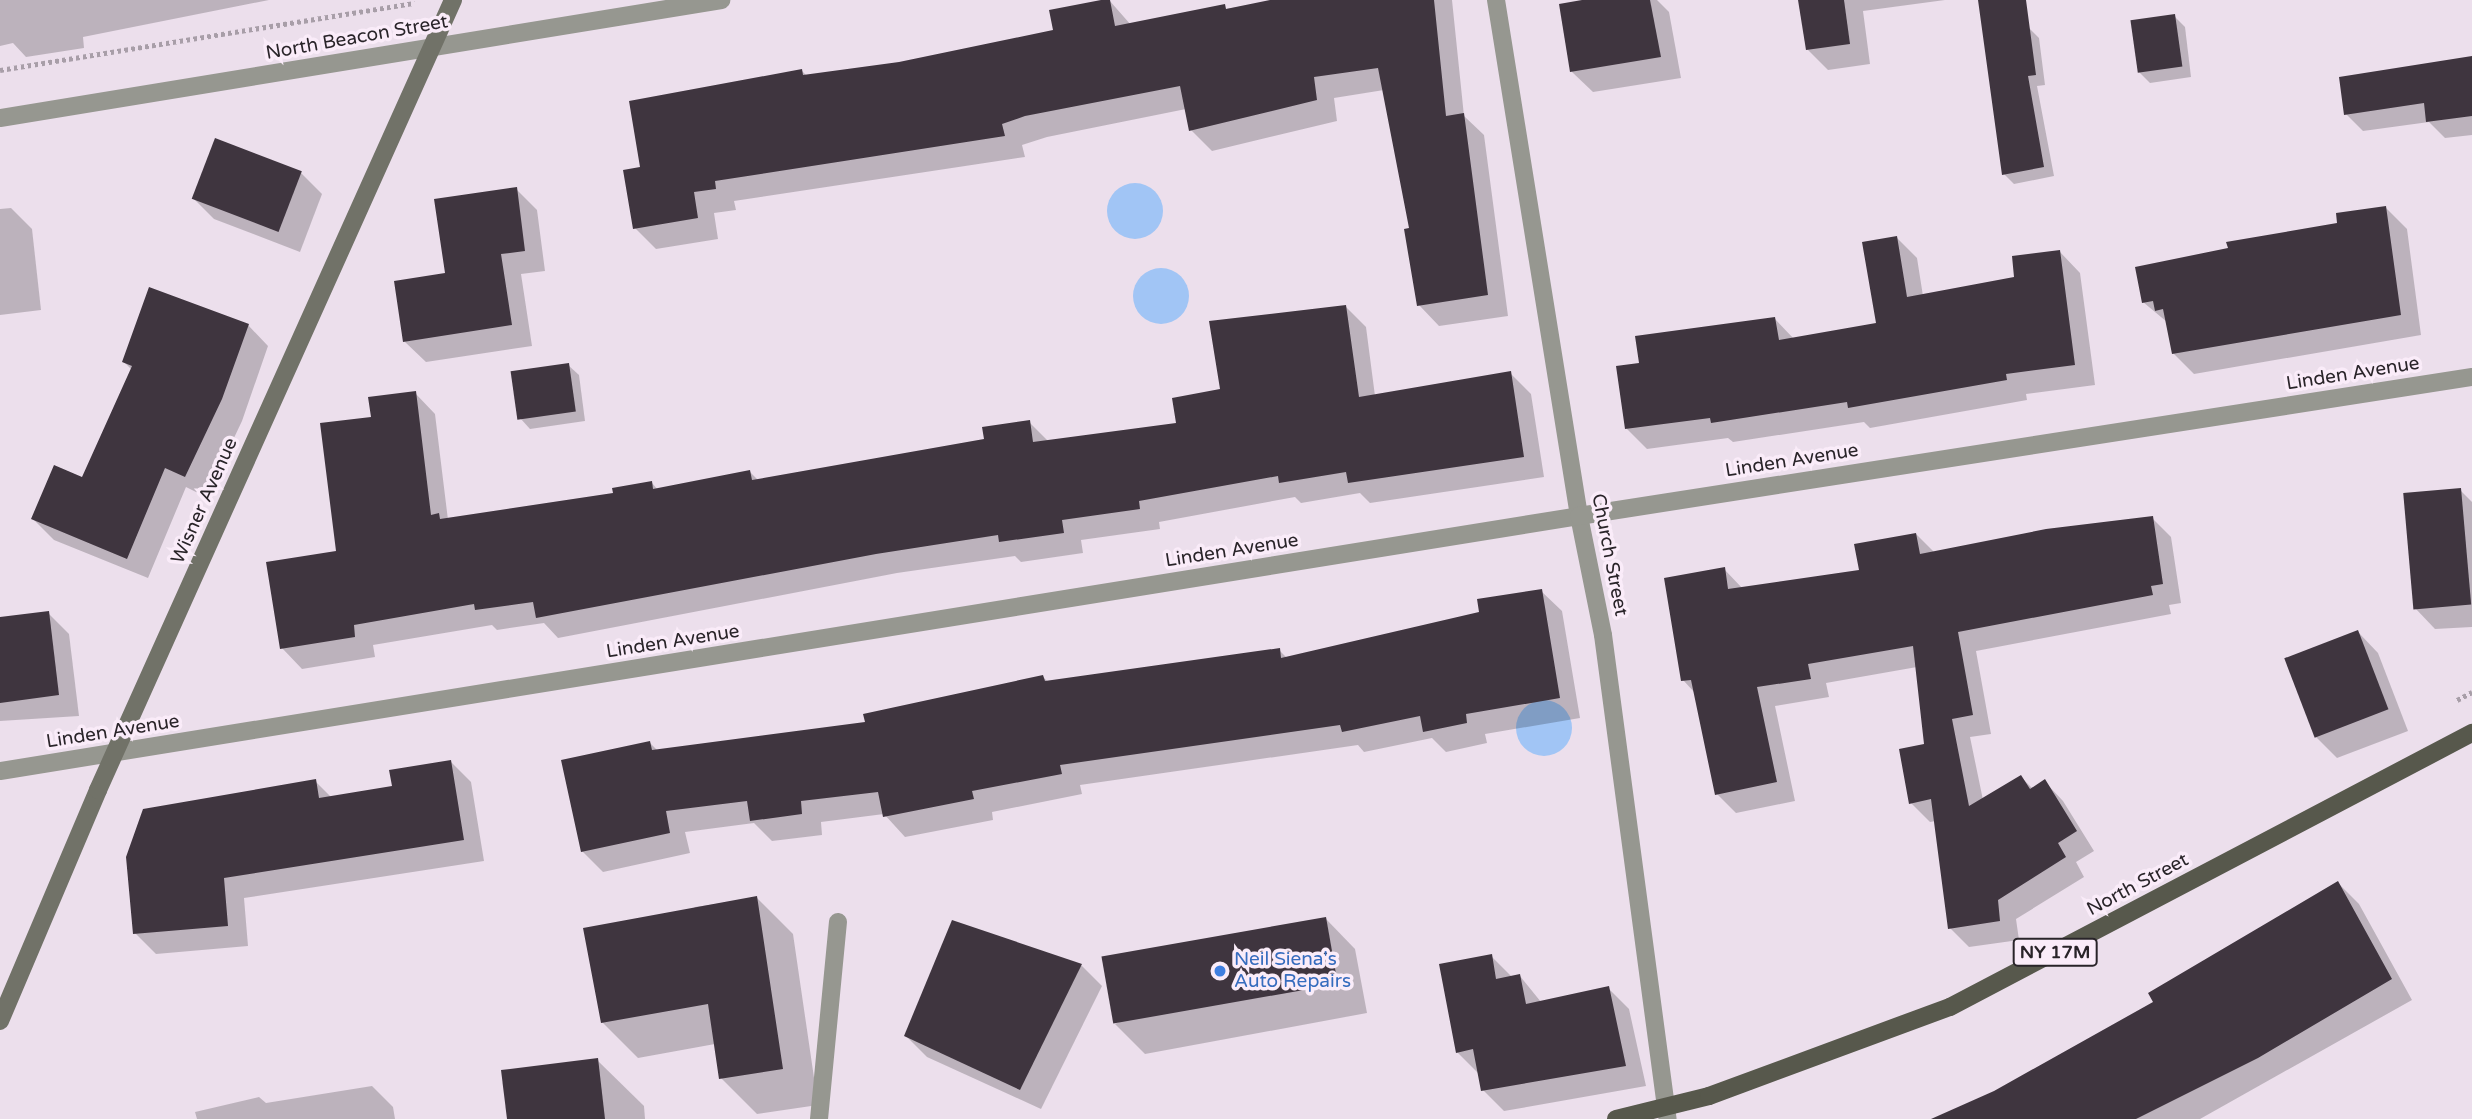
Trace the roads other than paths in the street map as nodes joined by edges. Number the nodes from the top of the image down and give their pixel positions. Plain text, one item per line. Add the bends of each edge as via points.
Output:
1 (453, 0) edge
2 (721, 0) edge
3 (1496, 0) edge
4 (431, 48) junction
5 (0, 118) edge
6 (2472, 377) edge
7 (1579, 516) junction
8 (2472, 733) edge
9 (114, 754) junction
10 (0, 771) edge
11 (838, 922) dead end
12 (0, 1021) edge
13 (1667, 1114) edge
14 (819, 1119) edge
15 (1616, 1119) edge

1 - 4 street, Wisner Avenue
2 - 4 street, North Beacon Street
3 - 7 street, Church Street
4 - 5 street, North Beacon Street
4 - 9 street, Wisner Avenue
6 - 7 street, Linden Avenue
7 - 9 street, Linden Avenue
7 - 13 street, Church Street via 1603,635
8 - 13 main road, North Street / NY 17M via 1950,1007
9 - 10 street, Linden Avenue
9 - 12 street, Wisner Avenue
11 - 14 street
13 - 15 main road, North Street / NY 17M

